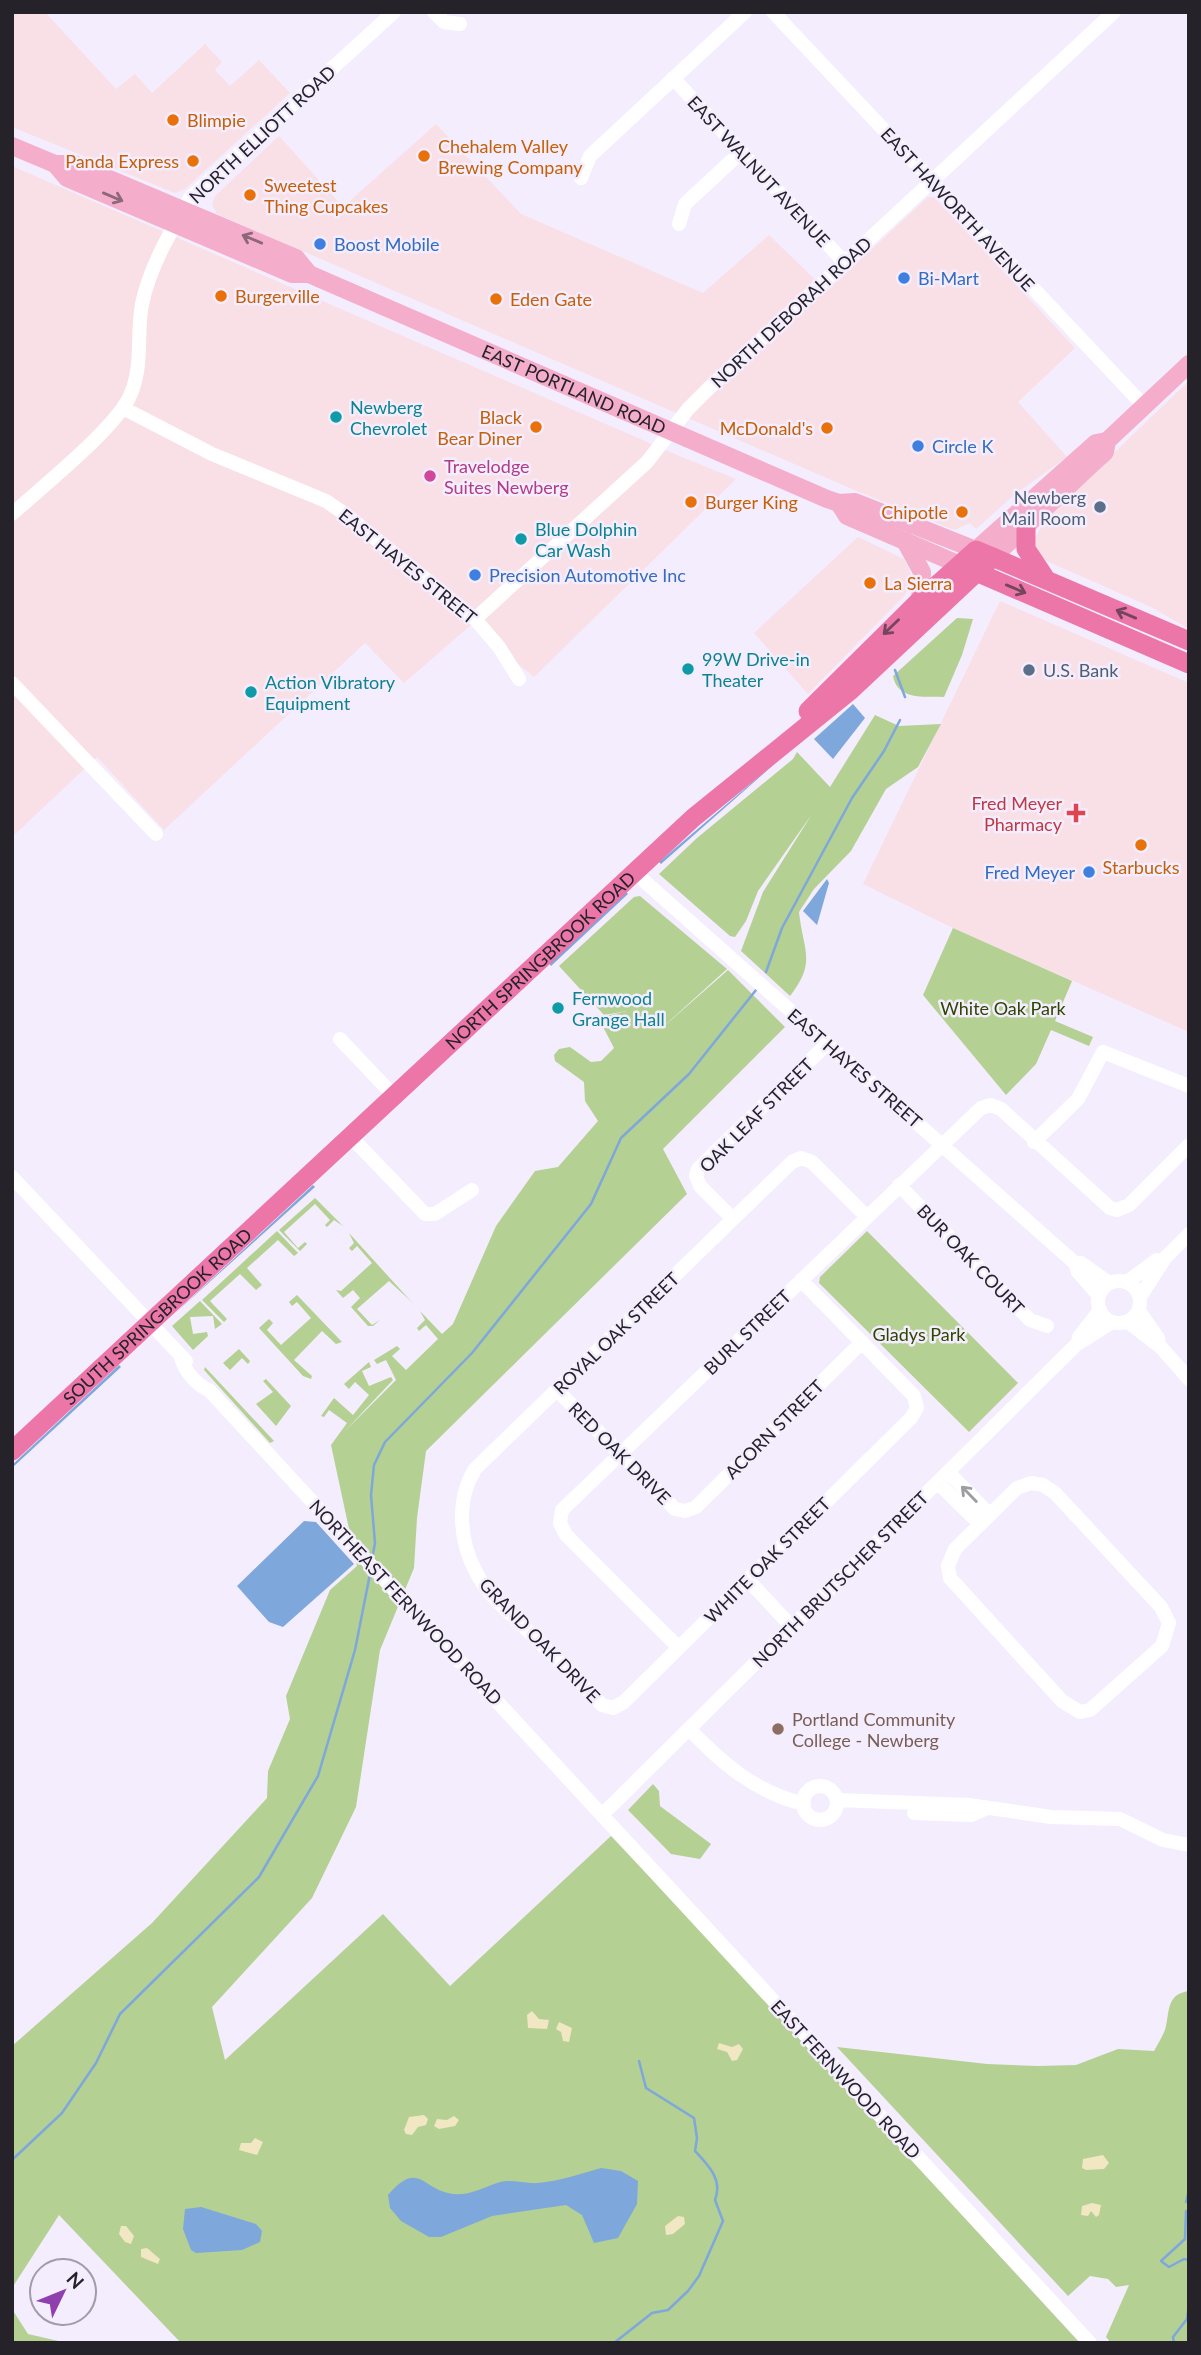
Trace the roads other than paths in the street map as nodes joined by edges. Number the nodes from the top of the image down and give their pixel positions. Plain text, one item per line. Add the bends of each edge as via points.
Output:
1 (394, 12) edge
2 (434, 12) edge
3 (745, 12) edge
4 (774, 12) edge
5 (1114, 12) edge
6 (460, 23) dead end
7 (673, 78) junction
8 (12, 146) edge
9 (741, 152) junction
10 (581, 178) dead end
11 (932, 181) junction
12 (179, 217) junction
13 (679, 224) dead end
14 (845, 263) junction
15 (1189, 363) edge
16 (1144, 406) junction
17 (123, 408) junction
18 (671, 431) junction
19 (1107, 441) junction
20 (839, 503) junction
21 (12, 514) edge
22 (1026, 527) junction
23 (905, 541) junction
24 (985, 553) junction
25 (968, 569) junction
26 (1047, 579) junction
27 (920, 600) junction
28 (475, 619) junction
29 (1189, 641) edge
30 (1189, 664) edge
31 (519, 679) dead end
32 (12, 683) edge
33 (824, 695) junction
34 (807, 727) junction
35 (781, 744) junction
36 (156, 834) dead end
37 (634, 872) junction
38 (340, 1039) dead end
39 (827, 1044) junction
40 (1189, 1086) edge
41 (394, 1096) junction
42 (351, 1137) junction
43 (1034, 1142) junction
44 (941, 1144) junction
45 (1189, 1145) edge
46 (12, 1177) edge
47 (303, 1181) joint
48 (899, 1185) junction
49 (472, 1190) dead end
50 (866, 1216) junction
51 (733, 1219) junction
52 (1189, 1234) edge
53 (1165, 1258) junction
54 (1076, 1264) junction
55 (801, 1280) junction
56 (1127, 1282) junction
57 (1109, 1283) junction
58 (1099, 1303) junction
59 (1136, 1310) junction
60 (1112, 1322) junction
61 (150, 1324) junction
62 (1047, 1326) dead end
63 (862, 1342) junction
64 (1078, 1343) junction
65 (1189, 1380) edge
66 (557, 1390) junction
67 (12, 1451) edge
68 (621, 1454) junction
69 (943, 1478) junction
70 (685, 1511) joint
71 (985, 1519) junction
72 (462, 1524) joint
73 (748, 1580) junction
74 (792, 1627) junction
75 (678, 1647) junction
76 (613, 1708) joint
77 (692, 1726) junction
78 (804, 1800) junction
79 (837, 1805) junction
80 (602, 1815) junction
81 (1189, 1845) edge
82 (1090, 2343) edge

1 - 12 street, NORTH ELLIOTT ROAD via 200,189
2 - 6 street via 444,22
3 - 7 street
4 - 11 street, EAST HAWORTH AVENUE
5 - 11 street, NORTH DEBORAH ROAD
7 - 9 street, EAST WALNUT AVENUE
7 - 10 street via 590,156
8 - 12 main road, EAST PORTLAND ROAD via 55,164 74,164
9 - 13 street via 685,204
9 - 14 street, EAST WALNUT AVENUE
11 - 14 street, NORTH DEBORAH ROAD
11 - 16 street, EAST HAWORTH AVENUE
12 - 17 street, NORTH ELLIOTT ROAD via 144,297 140,361
12 - 18 main road, EAST PORTLAND ROAD via 296,258 309,274
14 - 18 street, NORTH DEBORAH ROAD via 709,388
15 - 16 main road, NORTH SPRINGBROOK ROAD
16 - 19 main road, NORTH SPRINGBROOK ROAD
17 - 21 street, NORTH ELLIOTT ROAD
17 - 28 street, EAST HAYES STREET via 212,454 326,501
18 - 20 main road, EAST PORTLAND ROAD
18 - 28 street, NORTH DEBORAH ROAD via 647,462
19 - 22 main road, NORTH SPRINGBROOK ROAD via 1105,452
19 - 24 main road, NORTH SPRINGBROOK ROAD via 1096,443
20 - 23 main road, EAST PORTLAND ROAD via 848,516
20 - 24 main road, EAST PORTLAND ROAD via 855,502
22 - 24 main road, NORTH SPRINGBROOK ROAD
22 - 26 highway via 1027,553
23 - 25 main road, EAST PORTLAND ROAD
23 - 27 main road via 922,572
24 - 25 highway, NORTH SPRINGBROOK ROAD
24 - 26 highway, EAST PORTLAND ROAD
25 - 27 highway, NORTH SPRINGBROOK ROAD
25 -> 30 highway, EAST PORTLAND ROAD
25 - 34 highway, NORTH SPRINGBROOK ROAD
29 -> 26 highway, EAST PORTLAND ROAD
27 -> 33 highway, NORTH SPRINGBROOK ROAD
28 - 31 street, EAST HAYES STREET
32 - 36 street
33 - 34 highway via 828,699 809,718
33 - 35 highway, NORTH SPRINGBROOK ROAD
34 - 35 highway, NORTH SPRINGBROOK ROAD
35 - 37 highway, NORTH SPRINGBROOK ROAD
37 - 39 street, EAST HAYES STREET
37 - 41 highway, NORTH SPRINGBROOK ROAD
38 - 41 street
39 - 44 street, EAST HAYES STREET
39 - 51 street, OAK LEAF STREET via 698,1169 700,1186
40 - 43 street via 1103,1052 1078,1100
41 - 42 highway, NORTH SPRINGBROOK ROAD
42 - 47 highway, NORTH SPRINGBROOK ROAD
42 - 49 street via 425,1214 435,1214
43 - 44 street, BURL STREET via 991,1105 981,1108
43 - 45 street via 1110,1209 1117,1210 1129,1205
44 - 48 street, BURL STREET
44 - 54 street, EAST HAYES STREET
46 - 61 street, NORTHEAST FERNWOOD ROAD
47 - 61 highway, SOUTH SPRINGBROOK ROAD
48 - 50 street, BURL STREET
48 - 62 street, BUR OAK COURT via 1030,1320
50 - 51 street, ROYAL OAK STREET via 812,1162 801,1158
50 - 55 street, BURL STREET
51 - 66 street, ROYAL OAK STREET
52 - 53 street
53 - 56 street
53 - 59 street
54 - 57 street, EAST HAYES STREET
54 - 58 street, EAST HAYES STREET
55 - 63 street
55 - 68 street, BURL STREET
56 - 57 street
56 - 59 street
57 - 58 street, NORTH BRUTSCHER STREET
58 - 60 street, EAST HAYES STREET
58 - 64 street, NORTH BRUTSCHER STREET
59 - 60 street
59 - 65 street via 1153,1344 1159,1345
60 - 64 street, NORTH BRUTSCHER STREET
61 - 67 highway, SOUTH SPRINGBROOK ROAD
61 - 80 street, NORTHEAST FERNWOOD ROAD
63 - 70 street, ACORN STREET via 695,1507
63 - 73 street, WHITE OAK STREET via 914,1396 917,1408
64 - 69 street, NORTH BRUTSCHER STREET
66 - 68 street, RED OAK DRIVE
66 - 72 street, ROYAL OAK STREET via 475,1469 461,1499
68 - 70 street, RED OAK DRIVE via 675,1509
68 - 75 street, BURL STREET via 562,1510 560,1523 566,1535
69 - 71 street
69 - 74 street, NORTH BRUTSCHER STREET
71 - 71 street via 950,1556 950,1578 1072,1709 1080,1712 1098,1706 1162,1646 1167,1636 1166,1614 1043,1485 1017,1488
72 - 76 street, GRAND OAK DRIVE via 471,1563 483,1584 602,1705
73 - 74 street
73 - 75 street, WHITE OAK STREET
74 - 77 street, NORTH BRUTSCHER STREET
75 - 76 street, WHITE OAK STREET
77 - 78 street via 755,1787
77 - 80 street, NORTH BRUTSCHER STREET
78 - 79 street via 809,1790 820,1786 830,1789
78 - 79 street via 806,1812 816,1819 828,1818
79 - 81 street via 970,1805 1051,1817 1120,1819 1163,1840
80 - 82 street, EAST FERNWOOD ROAD

